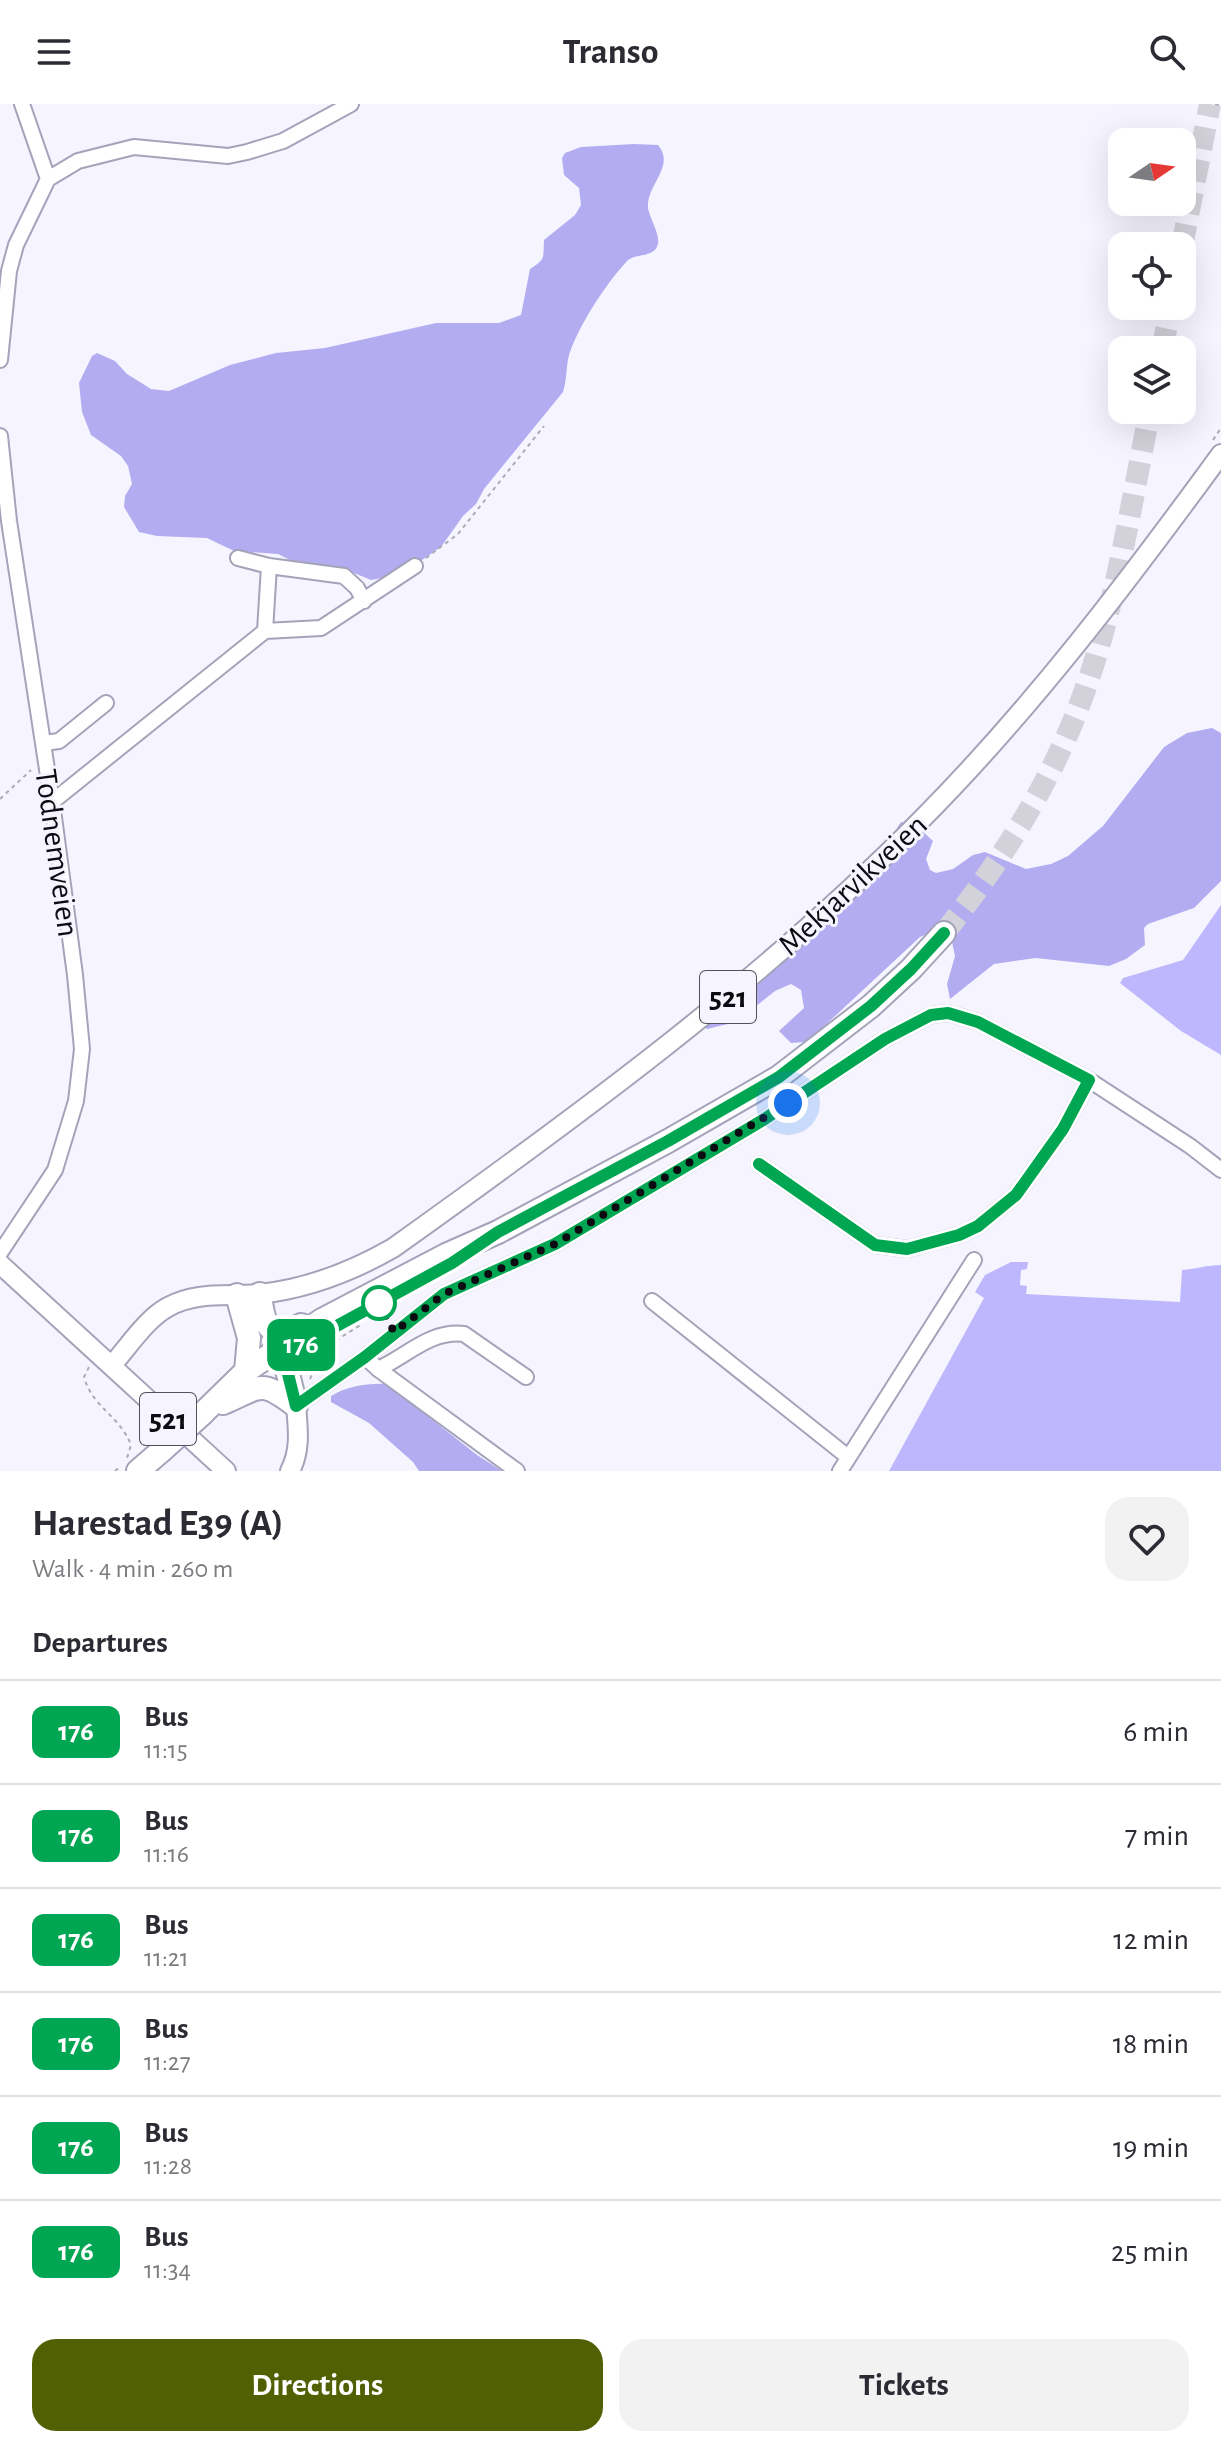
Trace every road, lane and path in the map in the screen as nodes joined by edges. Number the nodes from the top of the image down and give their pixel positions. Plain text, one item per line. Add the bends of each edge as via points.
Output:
1 (22, 104) edge
2 (351, 104) edge
3 (1215, 104) edge
4 (1221, 106) edge
5 (48, 179) junction
6 (0, 360) edge
7 (544, 426) dead end
8 (1221, 428) edge
9 (0, 436) edge
10 (1214, 452) edge
11 (238, 558) dead end
12 (269, 566) junction
13 (415, 566) joint
14 (364, 601) junction
15 (265, 631) junction
16 (106, 703) dead end
17 (44, 743) junction
18 (46, 761) junction
19 (0, 799) edge
20 (52, 802) junction
21 (944, 933) tunnel mouth
22 (1089, 1080) junction
23 (759, 1164) dead end
24 (1221, 1170) edge
25 (498, 1232) junction
26 (0, 1253) edge
27 (974, 1260) dead end
28 (0, 1264) edge
29 (260, 1294) junction
30 (237, 1295) junction
31 (652, 1301) dead end
32 (322, 1320) junction
33 (362, 1324) dead end
34 (284, 1349) junction
35 (365, 1357) junction
36 (105, 1359) junction
37 (378, 1369) junction
38 (246, 1371) junction
39 (526, 1377) dead end
40 (310, 1380) dead end
41 (296, 1406) junction
42 (209, 1410) junction
43 (848, 1457) junction
44 (115, 1471) edge
45 (138, 1471) edge
46 (226, 1471) edge
47 (290, 1471) edge
48 (517, 1471) edge
49 (840, 1471) edge

1 - 5 street
2 - 5 street via 283,141 247,152 228,156 134,147 78,161
3 - 4 path
5 - 6 street via 9,271
7 - 13 path via 458,534
8 - 10 path
9 - 17 street, Todnemveien
10 - 29 main road, Mekjarvikveien / 521 via 1095,619 1008,726 925,817 785,948 683,1034 393,1248 341,1275
11 - 12 street
12 - 14 street via 344,576
12 - 15 street
13 - 14 street
14 - 15 street via 321,628
15 - 20 street
16 - 17 street via 59,741
17 - 18 street, Todnemveien
18 - 19 path
18 - 20 street, Todnemveien
20 - 26 street, Todnemveien via 75,975 81,1069 55,1170
21 - 25 highway via 871,1006 779,1077
22 - 23 street via 1063,1129 1016,1195 978,1226 907,1249 875,1245
22 - 24 street
22 - 35 street via 978,1022 948,1013 931,1015 568,1237 444,1294
25 - 32 highway
25 - 34 highway via 452,1263
27 - 43 street
28 - 36 main road, 521
29 - 30 main road, Mekjarvikveien / 521
29 - 32 highway via 265,1323 277,1332
30 - 36 main road, Mekjarvikveien / 521 via 196,1297 165,1309
30 - 38 highway via 249,1338
31 - 43 street
32 - 34 highway
33 - 40 path via 324,1348
34 - 38 highway
34 - 41 highway
34 - 42 highway
35 - 37 street
35 - 41 street
36 - 44 path via 84,1377 88,1393 126,1431 131,1445
36 - 46 main road, 521
37 - 39 street via 440,1333 452,1332 464,1334
37 - 48 street
38 - 42 highway
41 - 42 highway via 275,1391 257,1387
41 - 47 main road via 299,1439
42 - 45 highway, bridge
43 - 49 street

